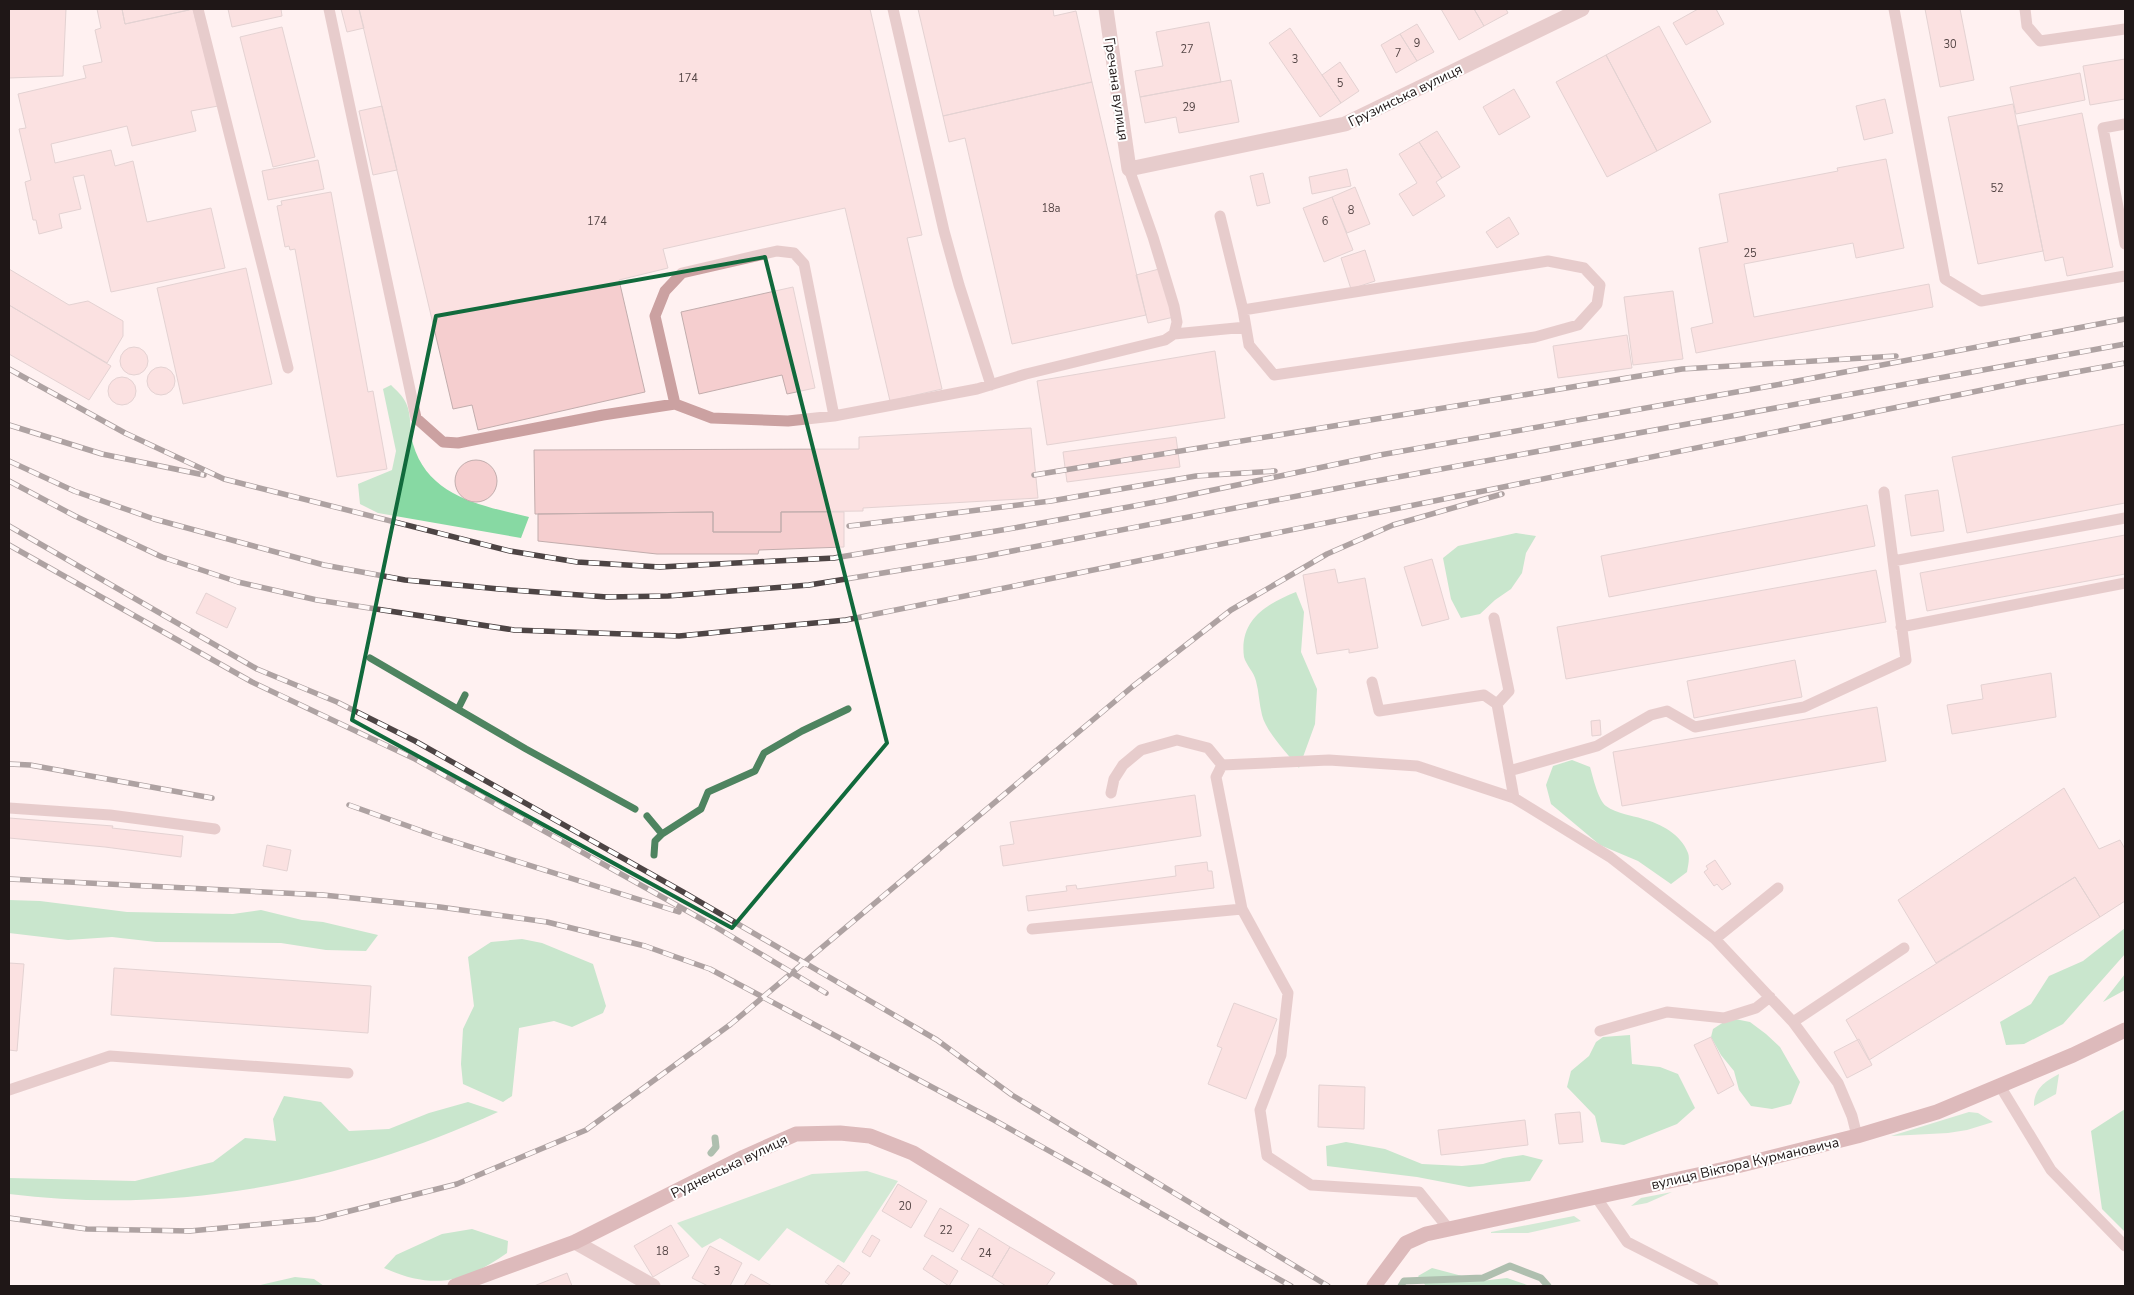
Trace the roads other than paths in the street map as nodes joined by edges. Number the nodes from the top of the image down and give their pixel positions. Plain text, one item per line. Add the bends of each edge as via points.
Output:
1 (198, 9) edge
2 (329, 9) edge
3 (893, 9) edge
4 (1106, 9) edge
5 (1582, 9) edge
6 (1894, 9) edge
7 (2024, 9) edge
8 (2125, 29) edge
9 (2125, 124) edge
10 (1129, 169) junction
11 (1220, 216) dead end
12 (2125, 244) edge
13 (2125, 276) edge
14 (1243, 310) junction
15 (1246, 327) junction
16 (1174, 334) junction
17 (288, 368) dead end
18 (991, 385) junction
19 (675, 404) junction
20 (834, 416) junction
21 (1884, 492) dead end
22 (2125, 518) edge
23 (1893, 561) junction
24 (2125, 583) edge
25 (1494, 618) dead end
26 (1902, 627) junction
27 (1372, 682) dead end
28 (1497, 704) junction
29 (1222, 765) junction
30 (1509, 772) junction
31 (1111, 793) dead end
32 (1514, 798) junction
33 (9, 808) edge
34 (215, 830) dead end
35 (1778, 888) dead end
36 (1242, 909) junction
37 (1032, 929) dead end
38 (1715, 939) junction
39 (1904, 948) dead end
40 (1770, 996) junction
41 (1793, 1022) junction
42 (2125, 1030) edge
43 (1600, 1031) dead end
44 (348, 1073) dead end
45 (2000, 1086) junction
46 (9, 1090) edge
47 (1857, 1136) junction
48 (1596, 1197) junction
49 (1448, 1228) junction
50 (575, 1242) junction
51 (2125, 1246) edge
52 (455, 1286) edge
53 (653, 1286) edge
54 (1130, 1286) edge
55 (1374, 1286) edge
56 (1713, 1286) edge

1 - 17 lane
2 - 19 lane via 416,418 443,442 458,443
3 - 18 lane via 958,286
4 - 10 street, Гречана вулиця
5 - 10 street, Грузинська вулиця via 1345,124
6 - 13 lane via 1945,279 1981,301
7 - 8 lane via 2027,26 2040,40
9 - 12 lane via 2103,128
10 - 16 lane via 1174,306 1177,322
11 - 14 lane
14 - 15 lane
14 - 15 lane via 1548,261 1584,268 1600,285 1597,304 1578,325 1535,337 1274,375 1249,345
15 - 16 lane
16 - 18 lane via 1165,340
18 - 20 lane
19 - 20 lane via 712,418 788,421
19 - 20 lane via 655,316 665,291 682,273 777,251 794,253 804,264
21 - 23 lane
22 - 23 lane
23 - 26 lane
24 - 26 lane
25 - 28 lane via 1509,691
26 - 30 lane via 1906,660 1804,706 1694,727 1667,711 1651,715 1597,746
27 - 28 lane via 1379,711 1484,695
28 - 30 lane
29 - 31 lane via 1208,748 1176,740 1141,750 1123,765 1114,778
29 - 32 lane via 1329,760 1417,766
29 - 36 lane via 1216,777
30 - 32 lane
32 - 38 lane via 1610,857
33 - 34 lane via 110,815
35 - 38 lane
36 - 37 lane
36 - 49 lane via 1288,993 1281,1055 1260,1110 1267,1156 1311,1185 1419,1192
38 - 40 lane
39 - 41 lane
40 - 41 lane
40 - 43 lane via 1756,1008 1724,1018 1667,1012
41 - 47 lane via 1838,1083
42 - 45 street, вулиця Віктора Курмановича
44 - 46 lane via 110,1056
45 - 47 street, вулиця Віктора Курмановича via 1937,1112
45 - 51 lane via 2051,1170
47 - 48 street, вулиця Віктора Курмановича
48 - 49 street, вулиця Віктора Курмановича
48 - 56 lane via 1627,1242
49 - 55 street, вулиця Віктора Курмановича via 1406,1243
50 - 52 street, Рудненська вулиця
50 - 53 street
50 - 54 street, Рудненська вулиця via 796,1134 847,1134 870,1136 913,1153

